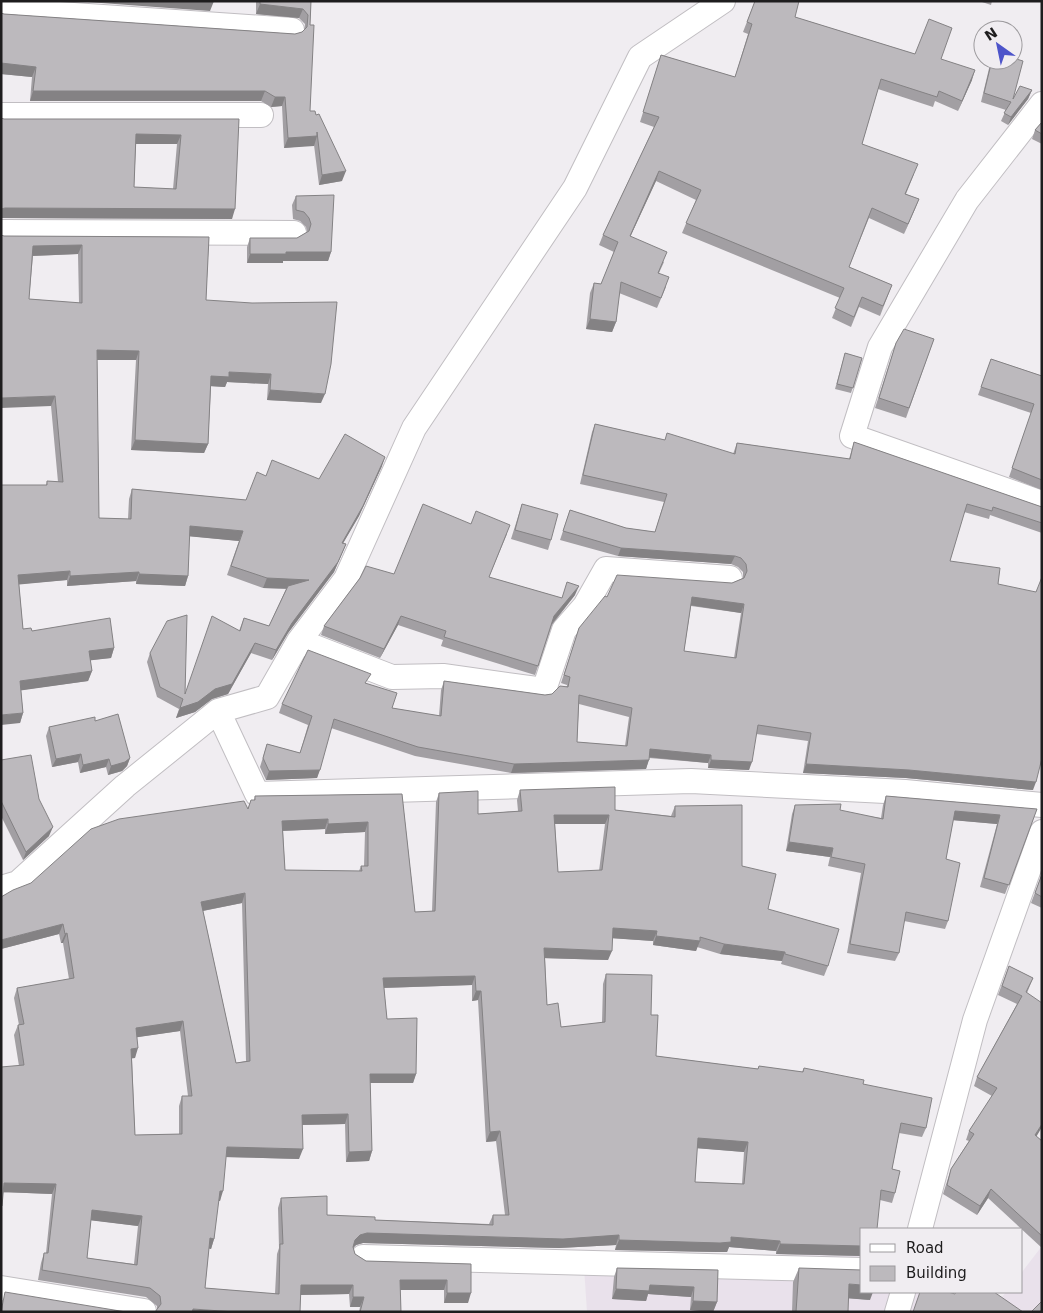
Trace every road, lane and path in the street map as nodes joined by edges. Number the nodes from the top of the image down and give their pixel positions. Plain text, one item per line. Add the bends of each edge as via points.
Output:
1 (723, 1) edge
2 (1, 10) edge
3 (292, 30) dead end
4 (1042, 104) edge
5 (1, 115) edge
6 (261, 115) dead end
7 (1, 232) edge
8 (294, 233) dead end
9 (1042, 503) edge
10 (730, 578) dead end
11 (299, 641) junction
12 (218, 711) junction
13 (1042, 805) edge
14 (1042, 832) edge
15 (1, 888) edge
16 (920, 1228) edge
17 (363, 1257) edge
18 (860, 1270) edge
19 (1, 1288) edge
20 (903, 1293) edge
21 (144, 1311) edge
22 (896, 1312) edge

1 - 11 street via 640,57 576,188 414,428 346,579
2 - 3 street
4 - 9 street via 967,200 880,347 852,436
5 - 6 street
7 - 8 street
10 - 11 street via 606,569 585,606 564,630 544,690 443,676 392,677
11 - 12 street via 267,697
12 - 13 street via 257,794 691,781 905,792
12 - 15 street via 124,786 18,883
14 - 16 street via 974,1020
17 - 18 street
19 - 21 street
20 - 22 street

